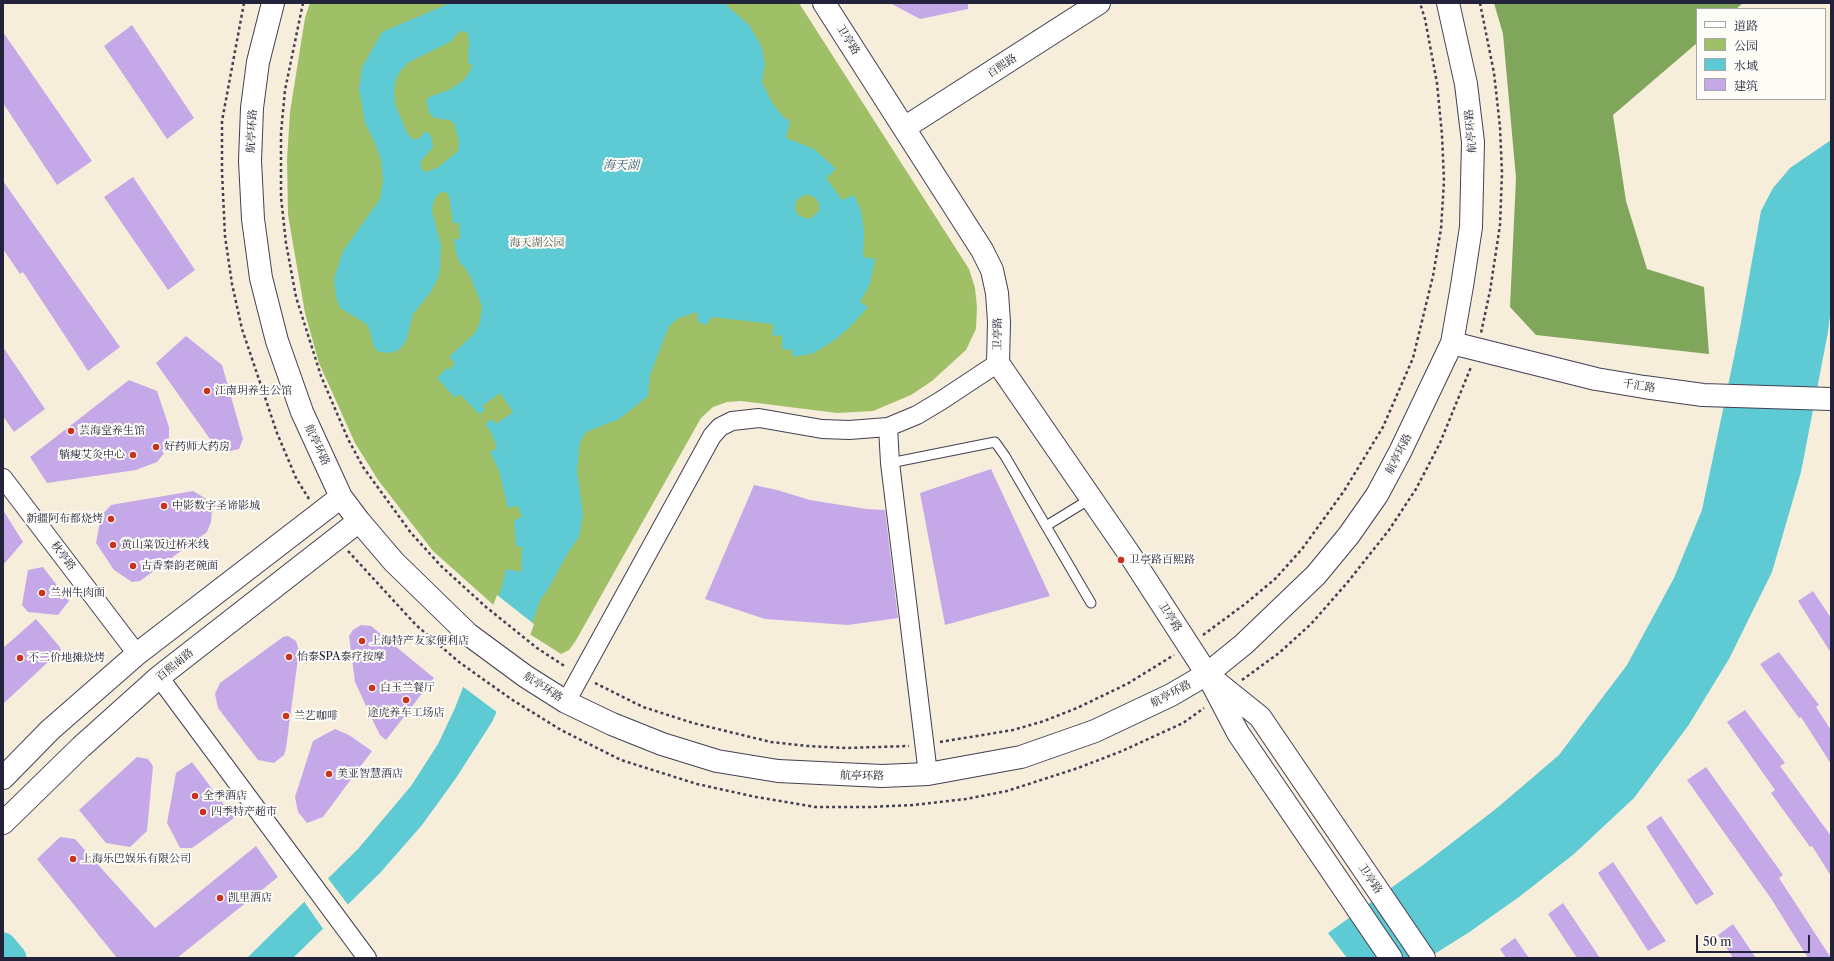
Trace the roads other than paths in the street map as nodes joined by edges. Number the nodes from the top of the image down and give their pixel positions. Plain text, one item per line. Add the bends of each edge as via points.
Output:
1 (273, 3) edge
2 (824, 3) edge
3 (1099, 3) edge
4 (1448, 3) edge
5 (904, 128) junction
6 (1452, 343) junction
7 (998, 363) junction
8 (1831, 399) edge
9 (888, 427) junction
10 (890, 463) junction
11 (3, 478) edge
12 (341, 497) junction
13 (1090, 499) junction
14 (358, 521) junction
15 (1046, 526) junction
16 (1091, 603) dead end
17 (137, 654) junction
18 (1207, 674) junction
19 (159, 678) junction
20 (1223, 694) junction
21 (566, 702) junction
22 (928, 774) junction
23 (3, 778) edge
24 (3, 823) edge
25 (367, 958) edge
26 (1390, 958) edge
27 (1424, 958) edge

1 - 12 street, 航亭环路 via 258,62 252,108 250,161 253,219 261,278 277,340 302,412
2 - 5 street, 卫亭路
3 - 5 street, 百熙路
4 - 6 street, 航亭环路 via 1466,84 1473,142 1470,227
5 - 7 street, 卫亭路 via 982,250 992,270 999,322
6 - 8 street, 千汇路 via 1596,379 1688,393
6 - 18 street, 航亭环路 via 1377,495 1349,535 1316,575 1280,611
7 - 9 street via 917,415
7 - 13 street, 卫亭路
9 - 10 street
9 - 21 street via 822,429 758,418 732,421 720,427 712,436
10 - 15 lane via 996,442
10 - 22 street
11 - 17 street, 秋亭路
12 - 14 street, 航亭环路
12 - 17 street
13 - 15 lane
13 - 18 street, 卫亭路
14 - 19 street, 百熙南路
14 - 21 street, 航亭环路 via 394,562 468,634 525,676
15 - 16 lane
17 - 23 street via 50,730
18 - 20 street, 卫亭路
18 - 22 street, 航亭环路 via 1134,714 1056,746 1021,757
19 - 24 street, 百熙南路 via 81,746
19 - 25 street
20 - 26 street, 卫亭路 via 1238,733
20 - 27 street, 卫亭路 via 1260,717
21 - 22 street, 航亭环路 via 655,741 717,761 778,771 832,775

